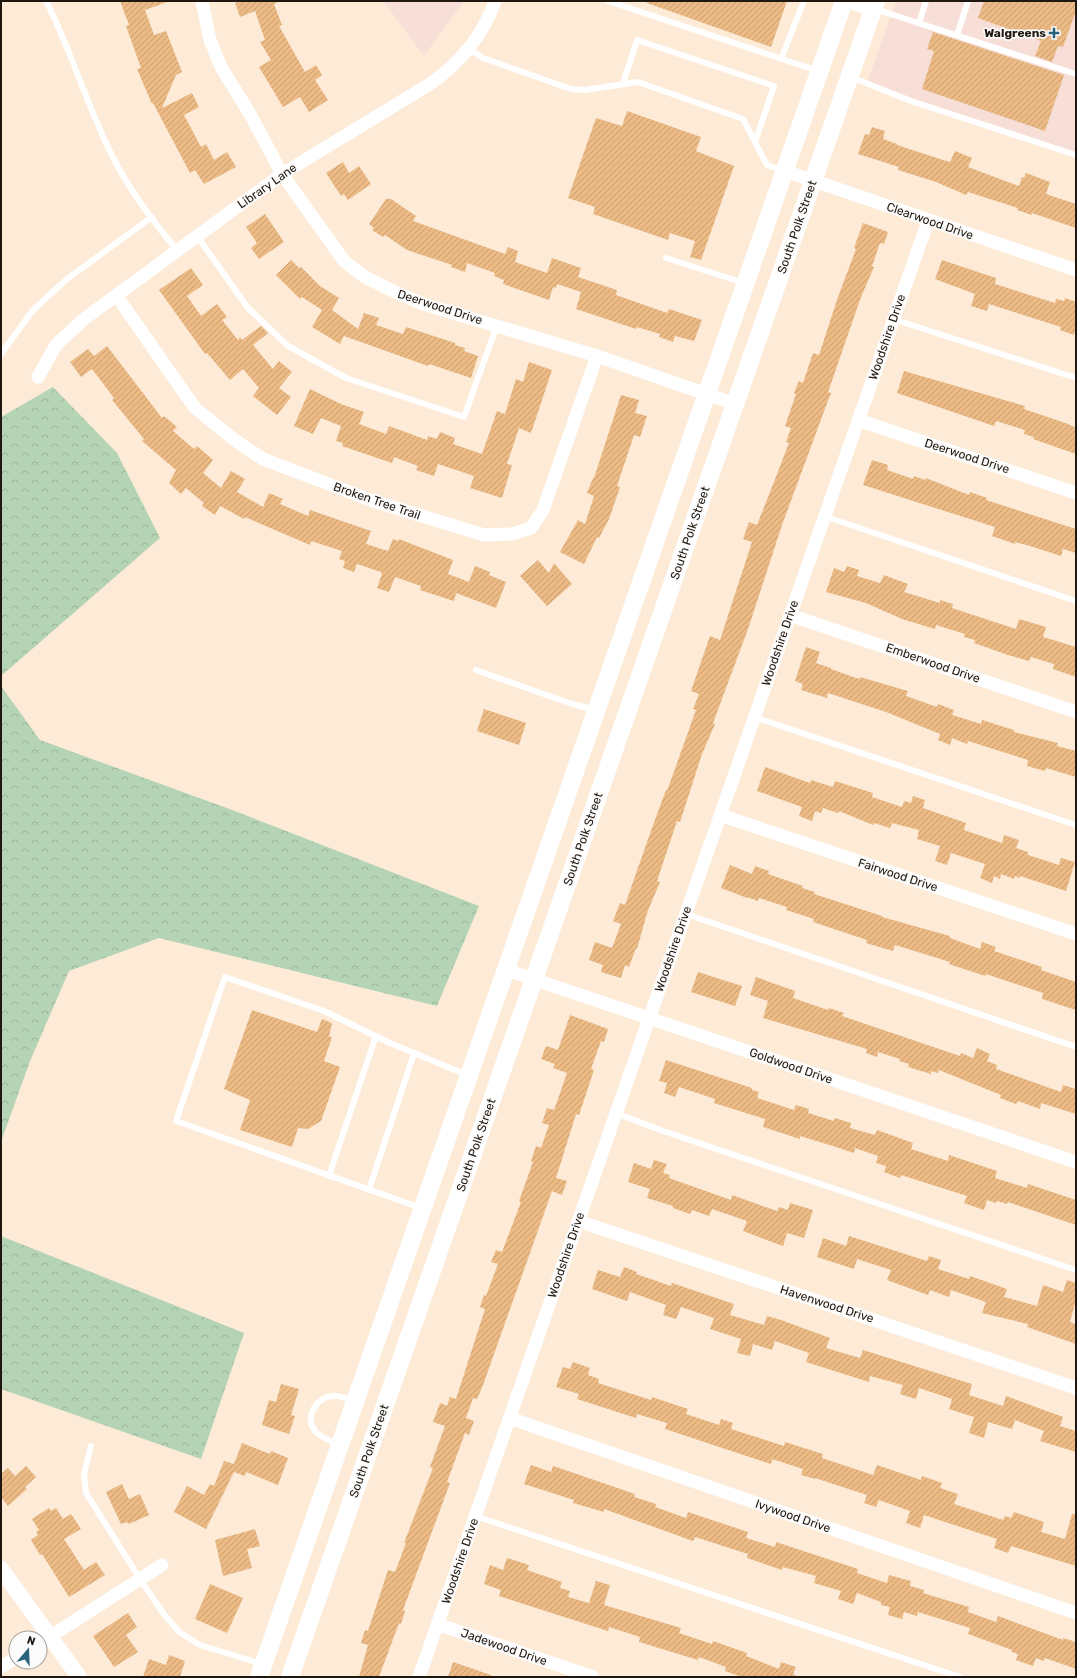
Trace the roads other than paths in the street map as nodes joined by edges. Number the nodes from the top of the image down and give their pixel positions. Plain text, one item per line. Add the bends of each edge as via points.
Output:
1 (46, 1) edge
2 (202, 1) edge
3 (495, 1) edge
4 (608, 1) edge
5 (804, 1) edge
6 (844, 1) edge
7 (852, 1) edge
8 (926, 1) edge
9 (968, 1) edge
10 (875, 5) edge
11 (919, 23) junction
12 (957, 35) junction
13 (469, 49) junction
14 (781, 59) junction
15 (819, 72) junction
16 (1076, 74) edge
17 (850, 77) junction
18 (623, 84) junction
19 (755, 142) junction
20 (1076, 155) edge
21 (785, 171) junction
22 (282, 174) junction
23 (814, 180) junction
24 (152, 217) junction
25 (928, 220) junction
26 (197, 236) junction
27 (177, 250) junction
28 (666, 258) dead end
29 (1076, 270) edge
30 (746, 284) junction
31 (116, 295) junction
32 (893, 319) junction
33 (497, 325) junction
34 (1, 354) edge
35 (597, 356) junction
36 (38, 377) dead end
37 (1076, 378) edge
38 (707, 394) junction
39 (735, 404) junction
40 (858, 420) junction
41 (1076, 493) edge
42 (824, 516) junction
43 (1076, 601) edge
44 (790, 614) junction
45 (476, 670) dead end
46 (596, 711) junction
47 (1076, 712) edge
48 (754, 717) junction
49 (625, 720) junction
50 (720, 815) junction
51 (1076, 825) edge
52 (685, 914) junction
53 (1076, 934) edge
54 (506, 970) junction
55 (534, 979) junction
56 (649, 1018) junction
57 (376, 1036) junction
58 (1076, 1047) edge
59 (414, 1053) junction
60 (469, 1076) junction
61 (616, 1113) junction
62 (1076, 1162) edge
63 (329, 1176) junction
64 (369, 1190) junction
65 (422, 1208) junction
66 (578, 1221) junction
67 (1076, 1270) edge
68 (1076, 1388) edge
69 (355, 1401) junction
70 (383, 1412) junction
71 (509, 1418) junction
72 (91, 1446) dead end
73 (340, 1446) junction
74 (475, 1516) junction
75 (162, 1565) dead end
76 (1, 1570) edge
77 (140, 1579) junction
78 (1076, 1613) edge
79 (437, 1624) junction
80 (39, 1630) edge
81 (48, 1638) edge
82 (48, 1643) edge
83 (261, 1671) edge
84 (79, 1677) edge
85 (290, 1677) edge
86 (419, 1677) edge
87 (593, 1677) edge
88 (960, 1677) edge

1 - 24 lane via 116,164
2 - 22 street, Deerwood Drive via 210,40 221,67
3 - 13 street, Library Lane
4 - 14 lane
5 - 14 lane
6 - 15 main road
7 - 10 main road
8 - 11 lane
9 - 12 lane
10 - 11 lane
10 - 17 main road, South Polk Street
11 - 12 lane
12 - 16 lane
13 - 18 lane via 483,58 571,89 585,90
13 - 22 street, Library Lane via 450,70 430,84
14 - 15 lane
15 - 21 main road
17 - 20 lane via 911,101
17 - 23 main road, South Polk Street
18 - 19 lane via 638,82 743,119
18 - 19 lane via 637,40 774,86
19 - 21 lane via 767,165
21 - 23 street, Clearwood Drive
21 - 30 main road
22 - 26 street, Library Lane
22 - 33 street, Deerwood Drive via 344,261 365,277 423,304
23 - 25 street, Clearwood Drive
23 - 39 main road, South Polk Street
24 - 27 lane
24 - 34 lane via 33,310
25 - 29 street, Clearwood Drive
25 - 32 street, Woodshire Drive
26 - 27 street, Library Lane
26 - 33 lane via 248,308 288,346 346,378 464,417
27 - 31 street, Library Lane
28 - 30 lane
30 - 38 main road
31 - 35 street, Broken Tree Trail via 195,408 243,446 263,458 373,501 484,535 512,534 531,528 543,510
31 - 36 street, Library Lane via 84,319 56,345
32 - 37 lane
32 - 40 street, Woodshire Drive
33 - 35 street, Deerwood Drive
35 - 38 street, Deerwood Drive
38 - 39 street, Deerwood Drive
38 - 46 main road
39 - 49 main road, South Polk Street
40 - 41 street, Deerwood Drive
40 - 42 street, Woodshire Drive
42 - 43 lane
42 - 44 street, Woodshire Drive
44 - 47 street, Emberwood Drive
44 - 48 street, Woodshire Drive
45 - 46 lane
46 - 49 main road
46 - 54 main road
48 - 50 street, Woodshire Drive
48 - 51 lane
49 - 55 main road, South Polk Street
50 - 52 street, Woodshire Drive
50 - 53 street, Fairwood Drive
52 - 56 street, Woodshire Drive
52 - 58 lane
54 - 55 street, Goldwood Drive
54 - 60 main road
55 - 56 street, Goldwood Drive
55 - 70 main road, South Polk Street
56 - 61 street, Woodshire Drive
56 - 62 street, Goldwood Drive
57 - 59 lane
57 - 63 lane
57 - 63 lane via 324,1012 225,977 178,1114 176,1121
59 - 60 lane
59 - 64 lane
60 - 65 main road
61 - 66 street, Woodshire Drive
61 - 67 lane via 670,1134
63 - 64 lane
64 - 65 lane
65 - 69 main road
66 - 68 street, Havenwood Drive
66 - 71 street, Woodshire Drive
69 - 70 main road
69 - 73 main road
69 - 73 lane via 334,1395 324,1397 317,1401 311,1415 316,1432
70 - 85 main road, South Polk Street
71 - 74 street, Woodshire Drive
71 - 78 street, Ivywood Drive
72 - 77 lane via 84,1474 86,1493
73 - 83 main road
74 - 79 street, Woodshire Drive
74 - 88 lane
75 - 77 street
76 - 80 street
77 - 81 street
77 - 83 lane via 179,1632 200,1645
79 - 86 street, Woodshire Drive
79 - 87 street, Jadewood Drive
82 - 84 street

